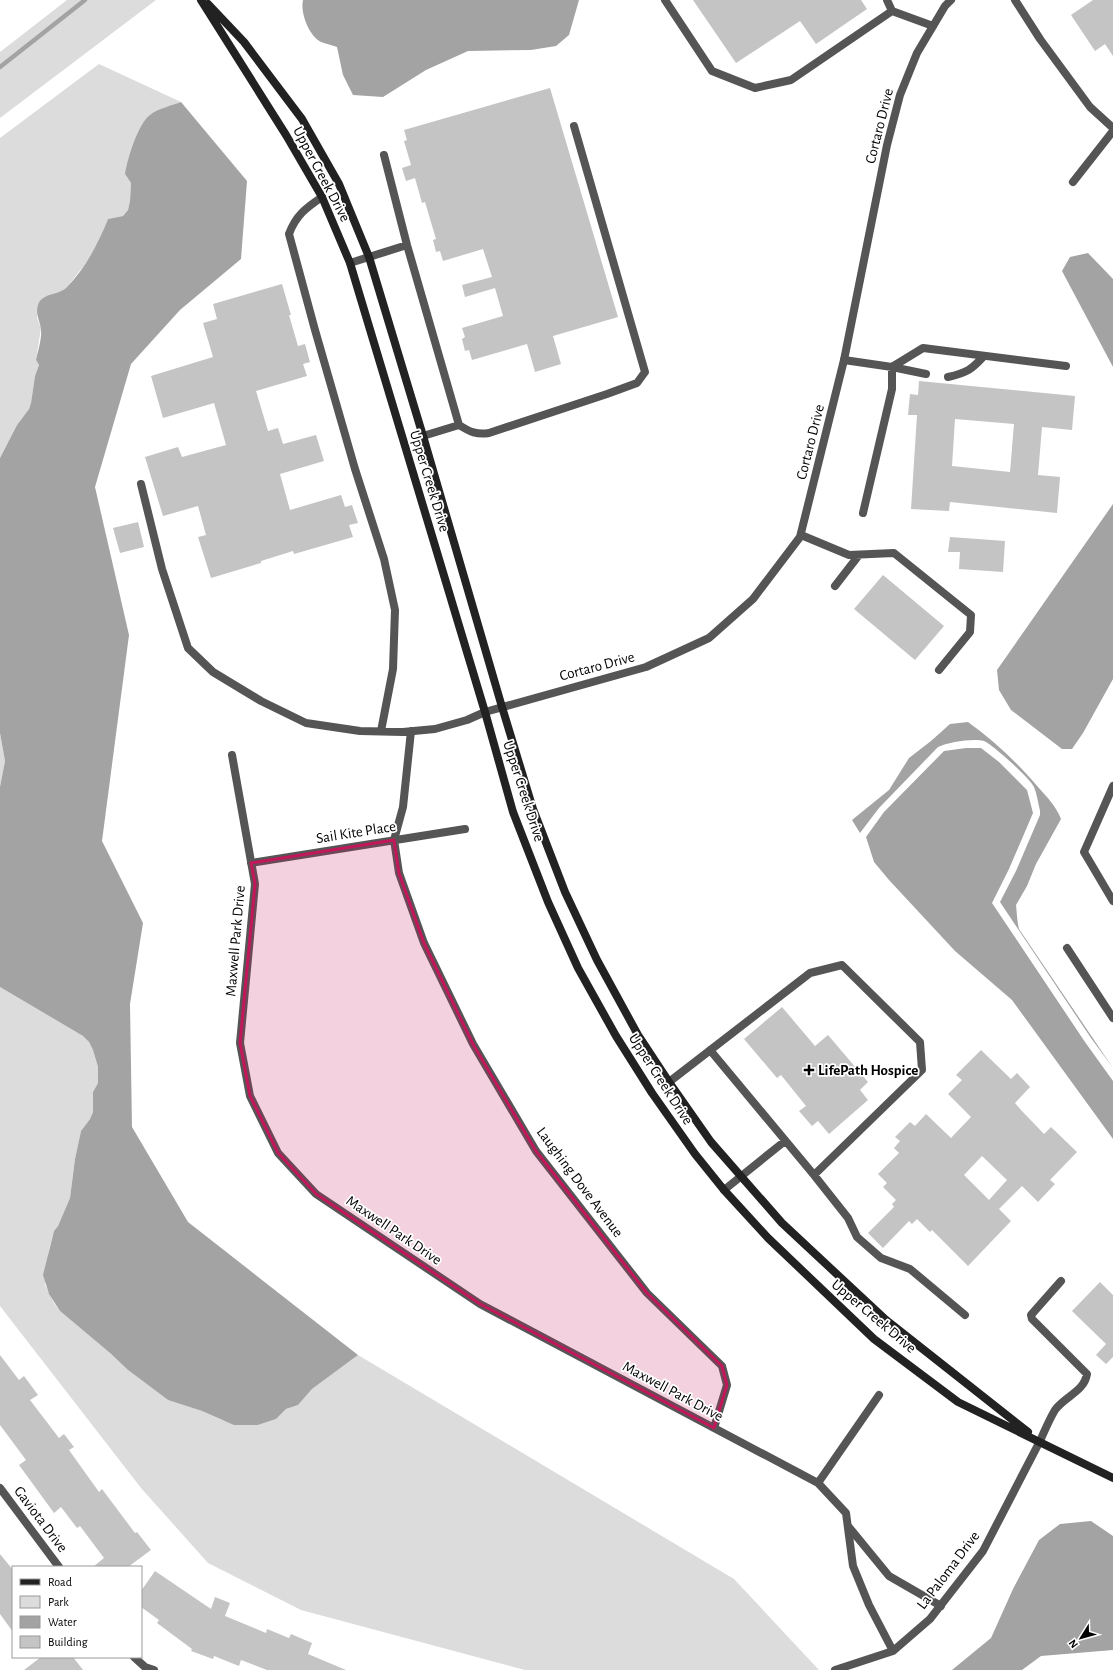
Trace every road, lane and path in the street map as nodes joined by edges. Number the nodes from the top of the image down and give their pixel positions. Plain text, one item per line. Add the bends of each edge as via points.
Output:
1 (203, 0) edge
2 (665, 0) edge
3 (886, 0) edge
4 (951, 0) edge
5 (1015, 0) edge
6 (892, 10) junction
7 (933, 26) junction
8 (574, 126) dead end
9 (1113, 129) edge
10 (384, 155) dead end
11 (1073, 182) dead end
12 (322, 198) junction
13 (407, 245) junction
14 (369, 257) junction
15 (350, 263) junction
16 (984, 356) junction
17 (844, 360) junction
18 (1066, 366) dead end
19 (892, 367) junction
20 (926, 374) dead end
21 (948, 377) dead end
22 (459, 425) junction
23 (423, 436) junction
24 (141, 484) dead end
25 (863, 513) dead end
26 (801, 535) junction
27 (859, 555) junction
28 (835, 586) dead end
29 (939, 670) dead end
30 (502, 707) junction
31 (485, 712) junction
32 (381, 731) junction
33 (411, 731) junction
34 (232, 755) dead end
35 (1113, 786) edge
36 (465, 829) dead end
37 (394, 840) junction
38 (251, 863) junction
39 (1113, 901) edge
40 (1067, 948) dead end
41 (1113, 1018) edge
42 (710, 1050) junction
43 (668, 1082) junction
44 (785, 1141) junction
45 (814, 1174) junction
46 (741, 1177) junction
47 (724, 1190) junction
48 (1061, 1281) dead end
49 (965, 1315) dead end
50 (879, 1395) dead end
51 (714, 1428) junction
52 (1040, 1441) junction
53 (1113, 1478) edge
54 (818, 1483) junction
55 (0, 1488) edge
56 (848, 1525) junction
57 (58, 1566) edge
58 (941, 1606) junction
59 (893, 1651) junction
60 (135, 1658) edge
61 (154, 1670) edge
62 (835, 1670) edge

1 - 12 street, Upper Creek Drive
1 - 14 street, Upper Creek Drive via 244,42 302,119 339,184
2 - 6 street via 712,71 755,88 791,80
3 - 6 street
4 - 7 street, Cortaro Drive
5 - 9 street via 1090,107
6 - 7 street
7 - 17 street, Cortaro Drive via 917,53 900,95 887,144
8 - 22 street via 645,372 637,383 489,433 469,432
9 - 11 street
10 - 13 street
12 - 15 street, Upper Creek Drive
12 - 32 street via 304,209 289,234 355,469 384,559 394,610 393,669
13 - 14 street
13 - 22 street
14 - 15 street
14 - 23 street, Upper Creek Drive
15 - 31 street, Upper Creek Drive
16 - 18 street
16 - 19 street via 923,348
16 - 21 street via 969,371
17 - 19 street
17 - 26 street, Cortaro Drive
19 - 20 street
19 - 25 street via 892,389
22 - 23 street
23 - 30 street, Upper Creek Drive
24 - 32 street, Cortaro Drive via 162,569 188,648 212,672 262,701 306,722
26 - 27 street via 849,555
26 - 30 street, Cortaro Drive via 754,599 709,638 646,667
27 - 28 street
27 - 29 street via 894,553 971,615 970,632
30 - 31 street, Cortaro Drive
30 - 43 street, Upper Creek Drive via 533,809 565,892 597,960 638,1035
31 - 33 street, Cortaro Drive via 435,729
31 - 47 street, Upper Creek Drive via 513,812 548,902 578,968 652,1093
32 - 33 street, Cortaro Drive
33 - 37 street via 403,807
34 - 38 street, Maxwell Park Drive
35 - 39 street via 1084,852
36 - 37 street, Sail Kite Place
37 - 38 street, Sail Kite Place
37 - 51 street, Laughing Dove Avenue via 399,873 424,943 473,1044 536,1151 647,1293 722,1366 727,1385
38 - 51 street, Maxwell Park Drive via 255,884 240,1042 250,1096 278,1153 316,1194 480,1304
40 - 41 street
42 - 43 street
42 - 44 street
42 - 45 street via 810,972 842,965 920,1042 922,1070
43 - 46 street, Upper Creek Drive via 711,1142
44 - 45 street
44 - 46 street
45 - 49 street via 848,1218 857,1237 881,1258 910,1269
46 - 47 street
46 - 52 street, Upper Creek Drive via 782,1223 886,1320
47 - 52 street, Upper Creek Drive via 768,1238 874,1339 958,1402
48 - 52 street, La Paloma Drive via 1031,1316 1087,1374 1081,1388 1056,1409
50 - 54 street
51 - 54 street, Maxwell Park Drive
52 - 53 street, Upper Creek Drive
52 - 58 street, La Paloma Drive via 983,1551
54 - 56 street, Maxwell Park Drive via 846,1513
55 - 57 street, Gaviota Drive
56 - 58 street, Maxwell Park Drive via 889,1576
56 - 59 street, Maxwell Park Drive via 853,1566 869,1605
58 - 59 street, La Paloma Drive
59 - 62 street, La Paloma Drive
60 - 61 street via 145,1667

